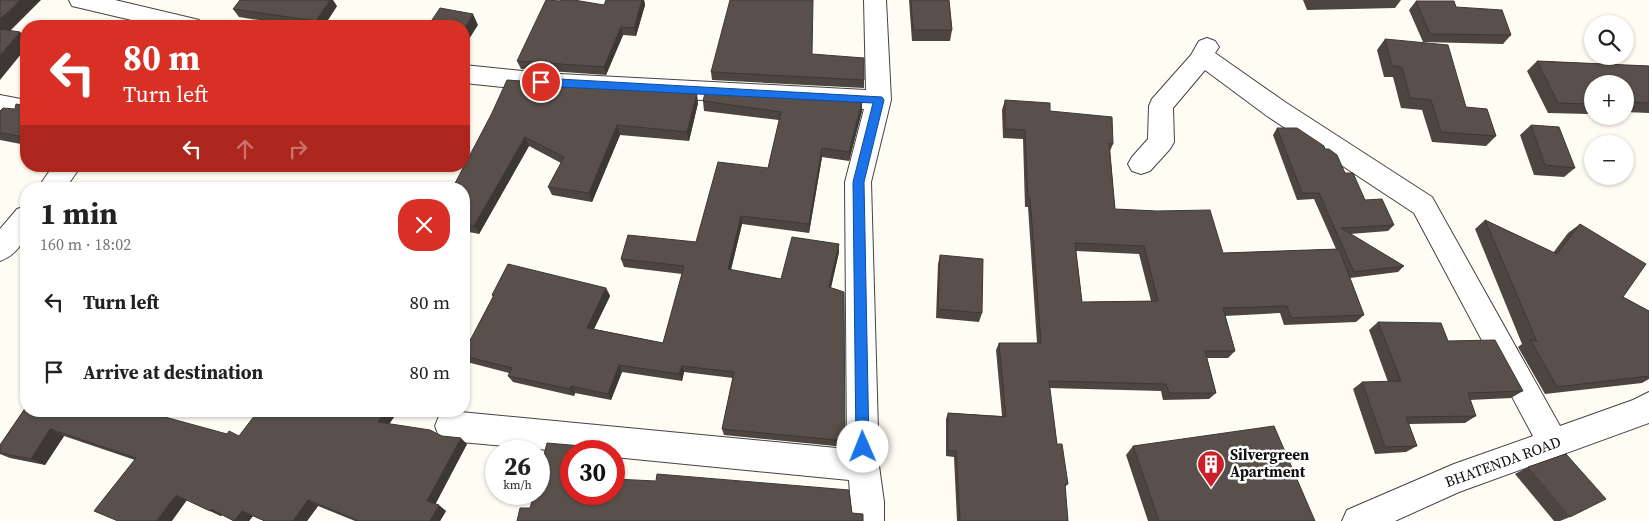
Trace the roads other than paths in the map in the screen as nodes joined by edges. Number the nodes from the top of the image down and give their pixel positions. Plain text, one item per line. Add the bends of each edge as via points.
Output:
1 (80, 0) edge
2 (875, 0) edge
3 (160, 20) edge
4 (470, 75) edge
5 (879, 100) junction
6 (0, 104) edge
7 (20, 108) edge
8 (1141, 164) dead end
9 (63, 172) edge
10 (55, 182) edge
11 (20, 225) edge
12 (0, 249) edge
13 (1649, 406) edge
14 (450, 426) dead end
15 (1553, 444) junction
16 (863, 466) junction
17 (868, 521) edge
18 (1358, 521) edge

1 - 3 street
2 - 5 street
4 - 5 street via 541,82
5 - 16 street via 858,182
6 - 7 street
8 - 15 street via 1161,142 1160,106 1204,52 1276,109 1423,205
9 - 10 street
11 - 12 street
13 - 15 street, BHATENDA ROAD
14 - 16 street
15 - 18 street, BHATENDA ROAD via 1454,479
16 - 17 street

